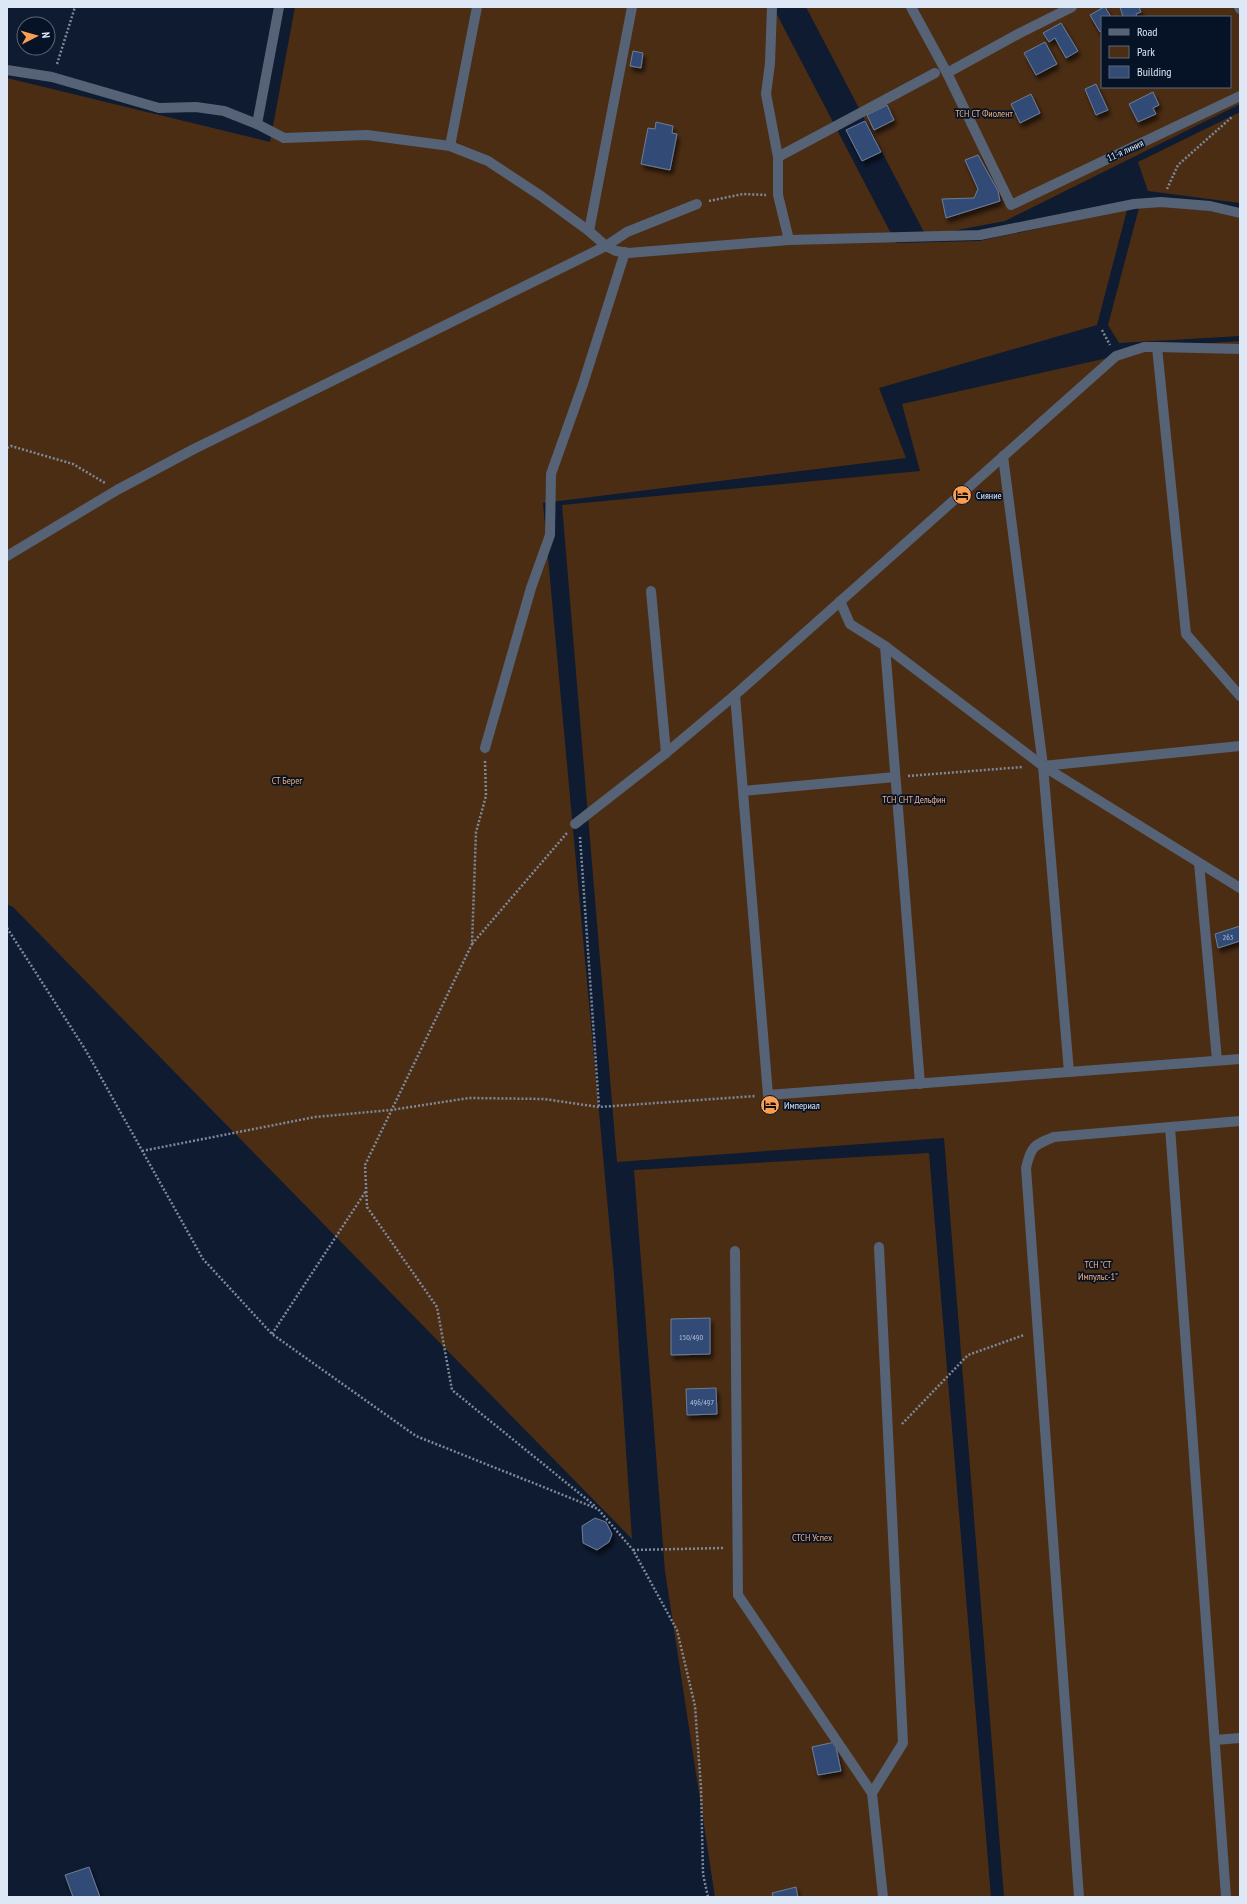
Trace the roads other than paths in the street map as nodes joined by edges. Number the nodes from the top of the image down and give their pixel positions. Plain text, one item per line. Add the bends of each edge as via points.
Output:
1 (279, 7) edge
2 (477, 7) edge
3 (632, 7) edge
4 (772, 7) edge
5 (912, 7) edge
6 (1072, 7) edge
7 (7, 70) edge
8 (936, 72) dead end
9 (947, 73) junction
10 (1240, 96) edge
11 (257, 124) junction
12 (450, 146) junction
13 (778, 157) junction
14 (697, 204) road end
15 (1240, 213) edge
16 (589, 231) junction
17 (789, 240) junction
18 (606, 246) junction
19 (625, 252) junction
20 (1157, 347) junction
21 (1240, 349) edge
22 (1003, 456) junction
23 (7, 556) edge
24 (651, 591) dead end
25 (840, 601) junction
26 (885, 646) junction
27 (735, 695) junction
28 (1240, 696) edge
29 (1240, 746) edge
30 (485, 748) road end
31 (666, 753) junction
32 (1043, 766) junction
33 (895, 777) junction
34 (743, 791) junction
35 (575, 824) road end
36 (1199, 863) junction
37 (1240, 888) edge
38 (1240, 1059) edge
39 (1217, 1060) junction
40 (1069, 1072) junction
41 (920, 1084) junction
42 (1240, 1121) edge
43 (1170, 1127) junction
44 (879, 1247) dead end
45 (735, 1251) dead end
46 (1240, 1738) edge
47 (1215, 1740) junction
48 (872, 1793) junction
49 (883, 1897) edge
50 (1079, 1897) edge
51 (1226, 1897) edge

1 - 11 street
2 - 12 street
3 - 16 street
4 - 13 street via 766,94
5 - 9 street
6 - 9 street
7 - 11 street via 52,77 159,108 196,107 224,111
8 - 13 street
9 - 10 street, 11-я линия via 1011,205
11 - 12 street via 284,138 367,135
12 - 16 street via 488,161
13 - 17 street via 778,195
14 - 18 street via 627,232
15 - 17 street via 1210,206 1161,202 1134,204 980,235
16 - 18 street
17 - 19 street
18 - 19 street via 616,252
18 - 23 street via 194,449 117,490
19 - 30 street via 551,474 550,535
20 - 21 street
20 - 22 street via 1116,356
20 - 28 street via 1186,634
22 - 25 street
22 - 32 street
24 - 31 street
25 - 26 street via 850,624
25 - 27 street
26 - 32 street
26 - 33 street
27 - 31 street
27 - 34 street
29 - 32 street
31 - 35 street
32 - 36 street
32 - 40 street
33 - 34 street
33 - 41 street
34 - 41 street via 768,1095
36 - 37 street
36 - 39 street
38 - 39 street
39 - 40 street
40 - 41 street
42 - 43 street
43 - 47 street
43 - 50 street via 1054,1137 1038,1143 1029,1152 1026,1168
44 - 48 street via 903,1743
45 - 48 street via 738,1595
46 - 47 street
47 - 51 street
48 - 49 street

